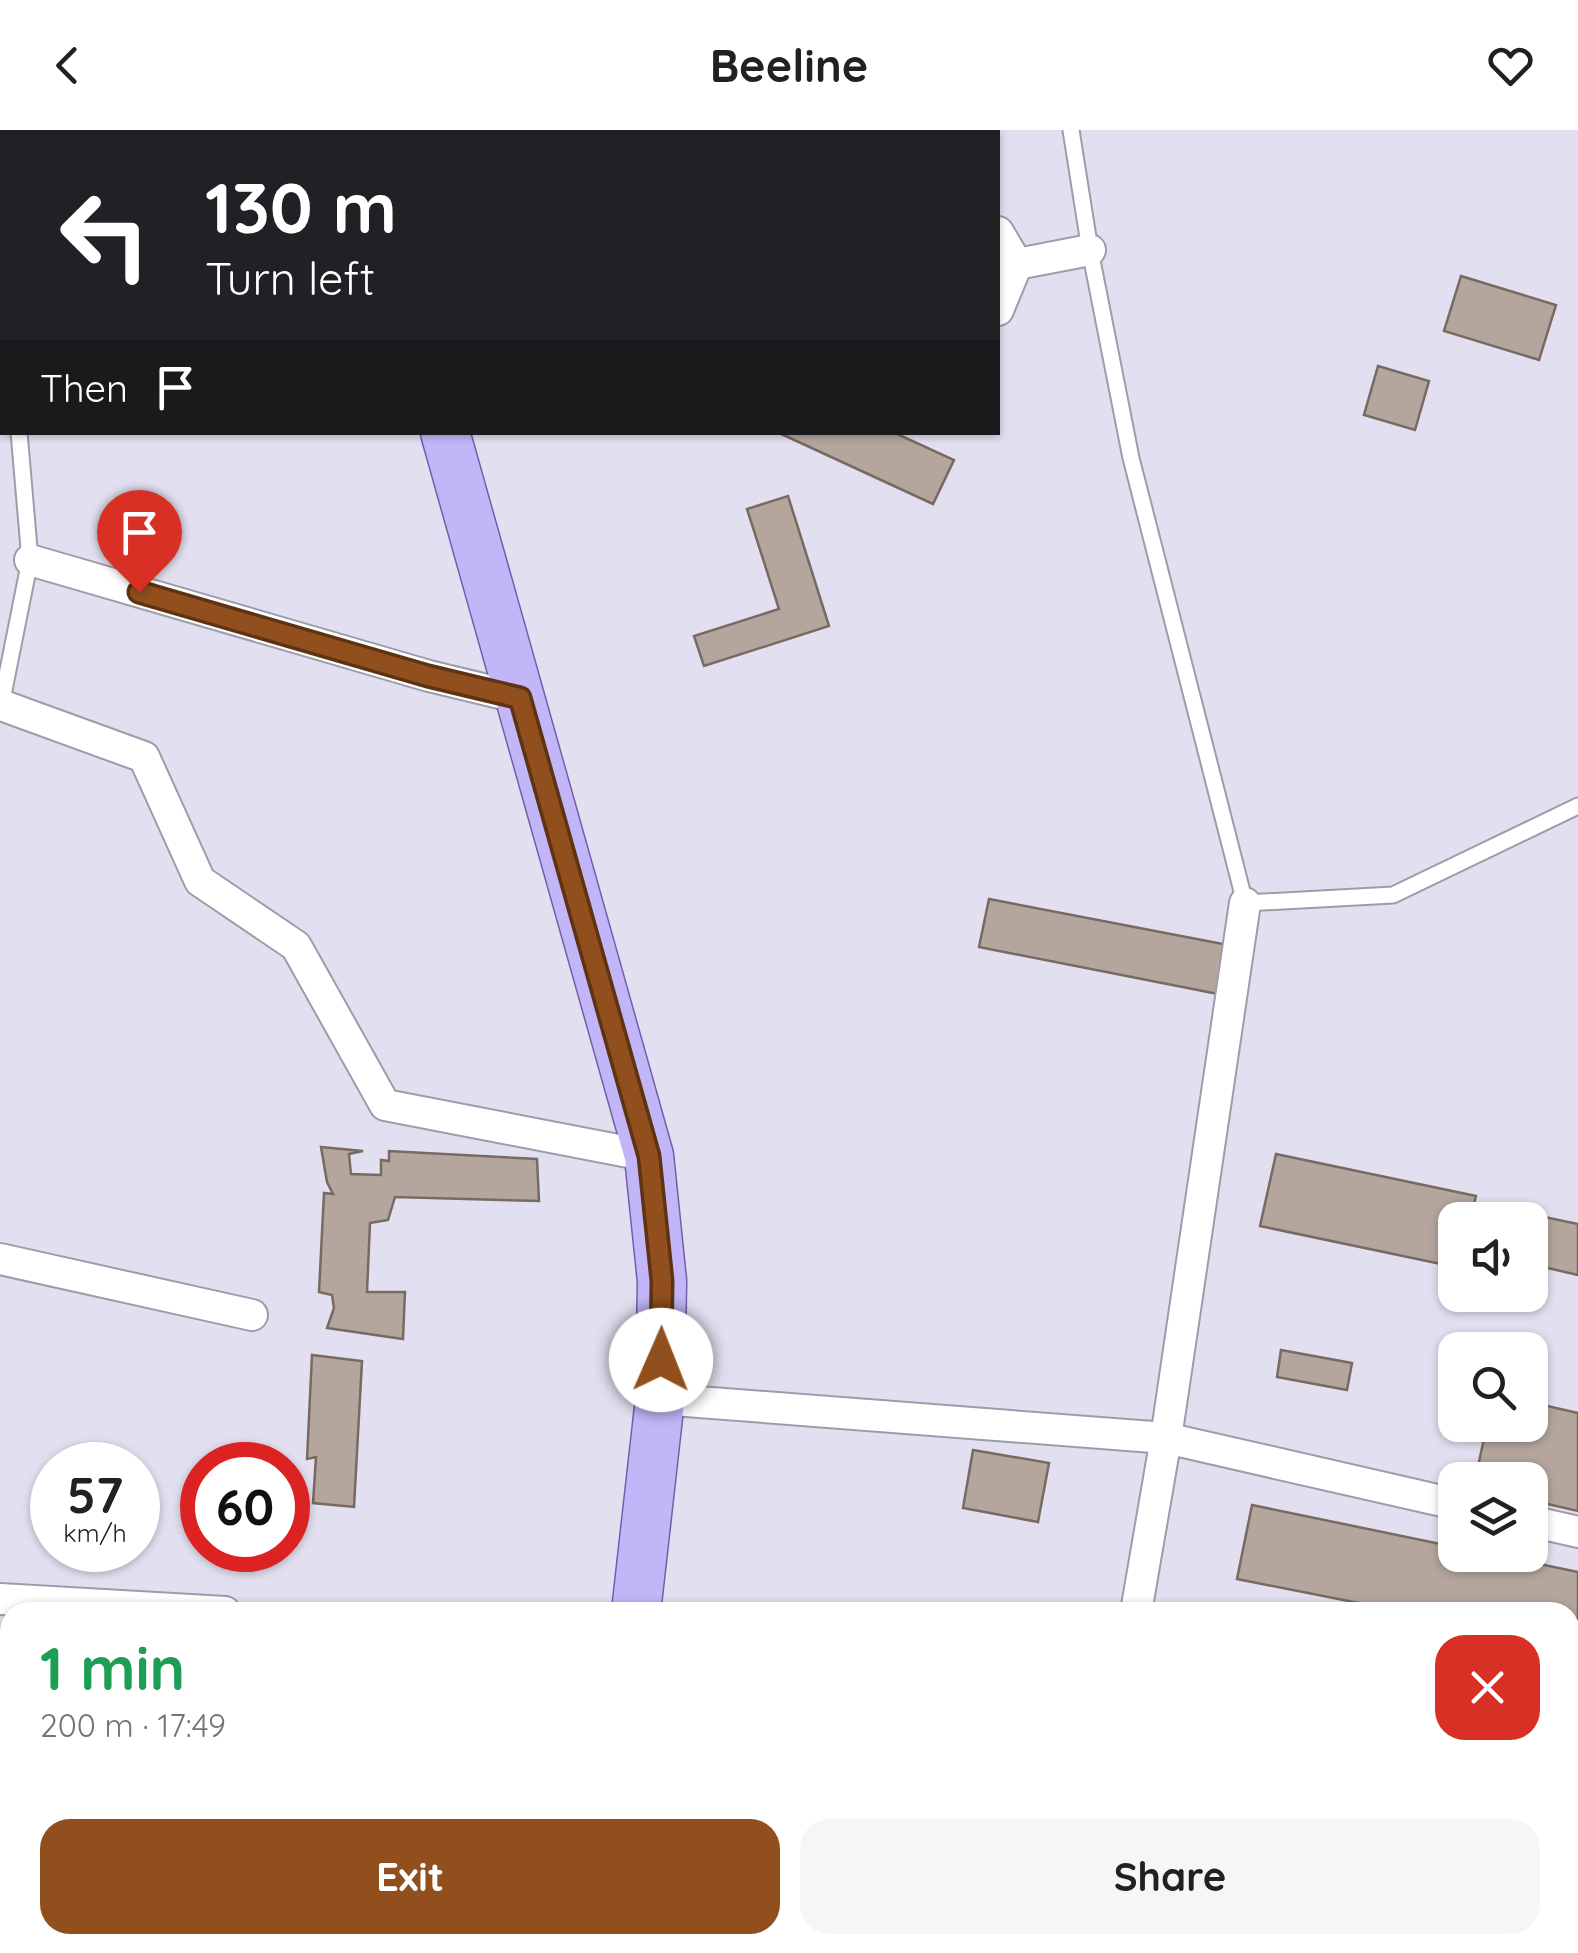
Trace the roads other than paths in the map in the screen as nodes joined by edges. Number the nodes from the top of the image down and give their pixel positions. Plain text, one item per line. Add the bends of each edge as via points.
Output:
1 (1071, 130) edge
2 (1000, 235) edge
3 (1090, 250) junction
4 (1017, 264) junction
5 (1000, 305) edge
6 (19, 435) edge
7 (446, 435) edge
8 (30, 560) junction
9 (520, 698) junction
10 (1, 708) edge
11 (1578, 806) edge
12 (1245, 904) junction
13 (649, 1156) junction
14 (0, 1259) edge
15 (252, 1315) dead end
16 (660, 1399) junction
17 (1166, 1438) junction
18 (1438, 1500) edge
19 (1548, 1525) edge
20 (1578, 1532) edge
21 (0, 1599) edge
22 (52, 1602) edge
23 (637, 1602) edge
24 (1138, 1602) edge

1 - 3 lane
2 - 4 street
3 - 4 street
3 - 12 lane via 1131,458
4 - 5 street
6 - 8 lane
7 - 9 main road
8 - 9 street
8 - 10 lane
9 - 13 main road
10 - 13 street via 144,757 200,881 296,946 386,1105
11 - 12 lane via 1392,895
12 - 17 street
13 - 16 main road via 662,1281
14 - 15 street
16 - 17 street
16 - 23 main road
17 - 18 street
17 - 24 street
19 - 20 street
21 - 22 street

